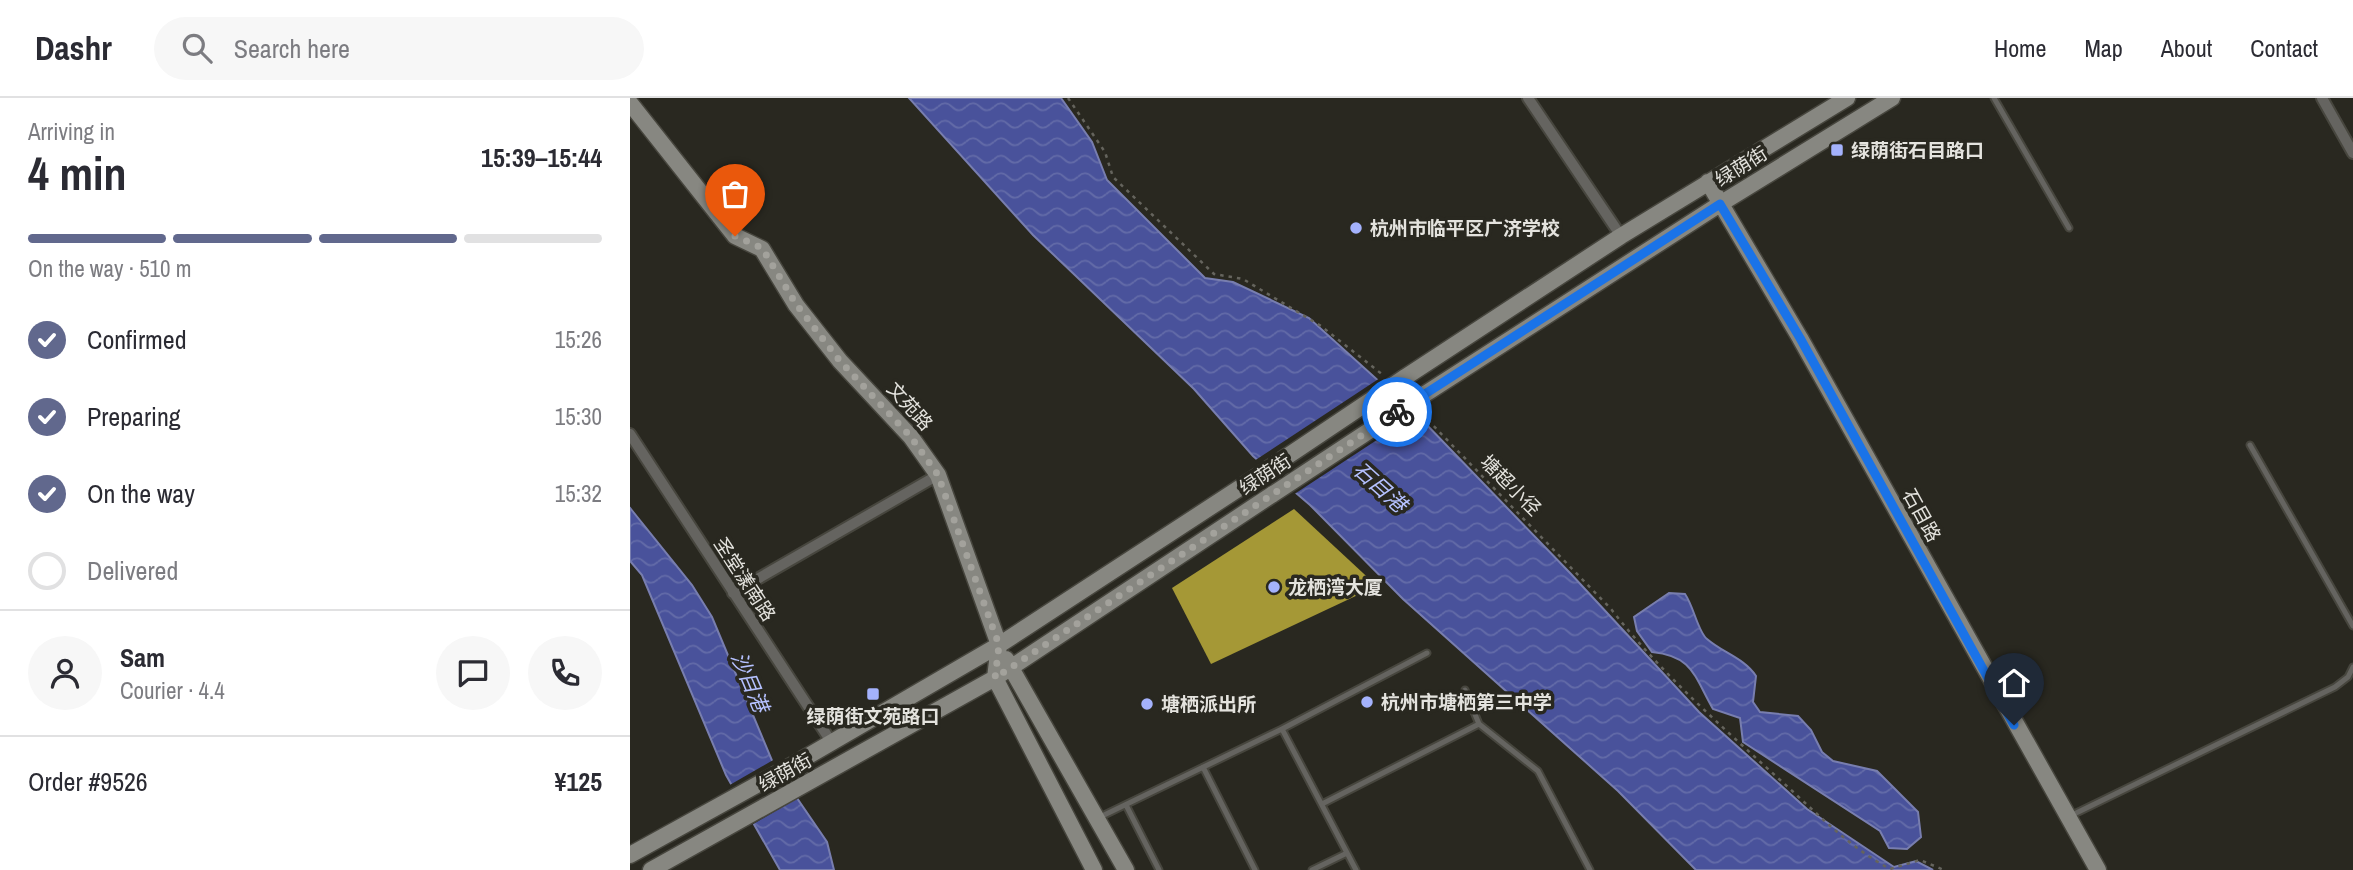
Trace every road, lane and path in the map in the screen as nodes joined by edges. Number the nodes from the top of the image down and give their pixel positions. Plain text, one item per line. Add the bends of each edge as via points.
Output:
1 (1068, 98) edge
2 (1528, 98) edge
3 (1847, 98) edge
4 (1892, 98) edge
5 (1994, 98) edge
6 (2322, 98) edge
7 (630, 103) edge
8 (2353, 153) edge
9 (1708, 182) junction
10 (1720, 204) junction
11 (2069, 228) dead end
12 (1621, 236) junction
13 (1396, 379) junction
14 (1415, 408) dead end
15 (630, 434) edge
16 (2250, 445) dead end
17 (938, 475) junction
18 (733, 593) junction
19 (2353, 626) edge
20 (999, 645) junction
21 (1427, 653) dead end
22 (1011, 667) junction
23 (2353, 667) edge
24 (995, 678) junction
25 (1465, 690) dead end
26 (1479, 724) junction
27 (1282, 729) junction
28 (832, 743) junction
29 (1203, 767) junction
30 (1322, 804) junction
31 (1126, 805) junction
32 (2068, 817) junction
33 (1097, 819) junction
34 (1347, 853) junction
35 (630, 855) edge
36 (651, 870) edge
37 (1094, 870) edge
38 (1126, 870) edge
39 (1159, 870) edge
40 (1255, 870) edge
41 (1312, 870) edge
42 (1356, 870) edge
43 (1590, 870) edge
44 (1944, 870) edge
45 (2098, 870) edge

1 - 13 path via 1105,152 1113,177 1214,274 1243,279
2 - 12 street
3 - 9 main road, 绿荫街
4 - 10 main road, 绿荫街
5 - 11 lane
6 - 8 street
7 - 17 main road, 文苑路 via 735,236 762,248 840,361 911,437
9 - 10 main road, 石目路
9 - 12 main road, 绿荫街
10 - 22 main road, 绿荫街, bridge
10 - 32 main road, 石目路
12 - 13 main road, 绿荫街
13 - 20 main road, 绿荫街, bridge via 1258,476
14 - 44 path, 塘超小径 via 1692,699 1846,842 1890,869 1920,860
15 - 18 street, 圣堂漾南路
16 - 19 lane
17 - 18 street
17 - 20 main road, 文苑路
18 - 28 street, 圣堂漾南路
20 - 22 main road
20 - 24 main road, 文苑路
20 - 28 main road, 绿荫街
21 - 27 lane
22 - 24 main road, 绿荫街
22 - 33 main road
23 - 32 lane via 2334,687
24 - 36 main road, 绿荫街
24 - 37 main road
25 - 26 lane
26 - 30 lane
26 - 43 lane via 1538,771
27 - 29 lane
27 - 30 lane
28 - 35 main road, 绿荫街
29 - 31 lane
29 - 40 lane
30 - 34 lane
31 - 33 lane
31 - 39 lane
32 - 45 main road, 石目路
33 - 38 main road
34 - 41 lane
34 - 42 lane

